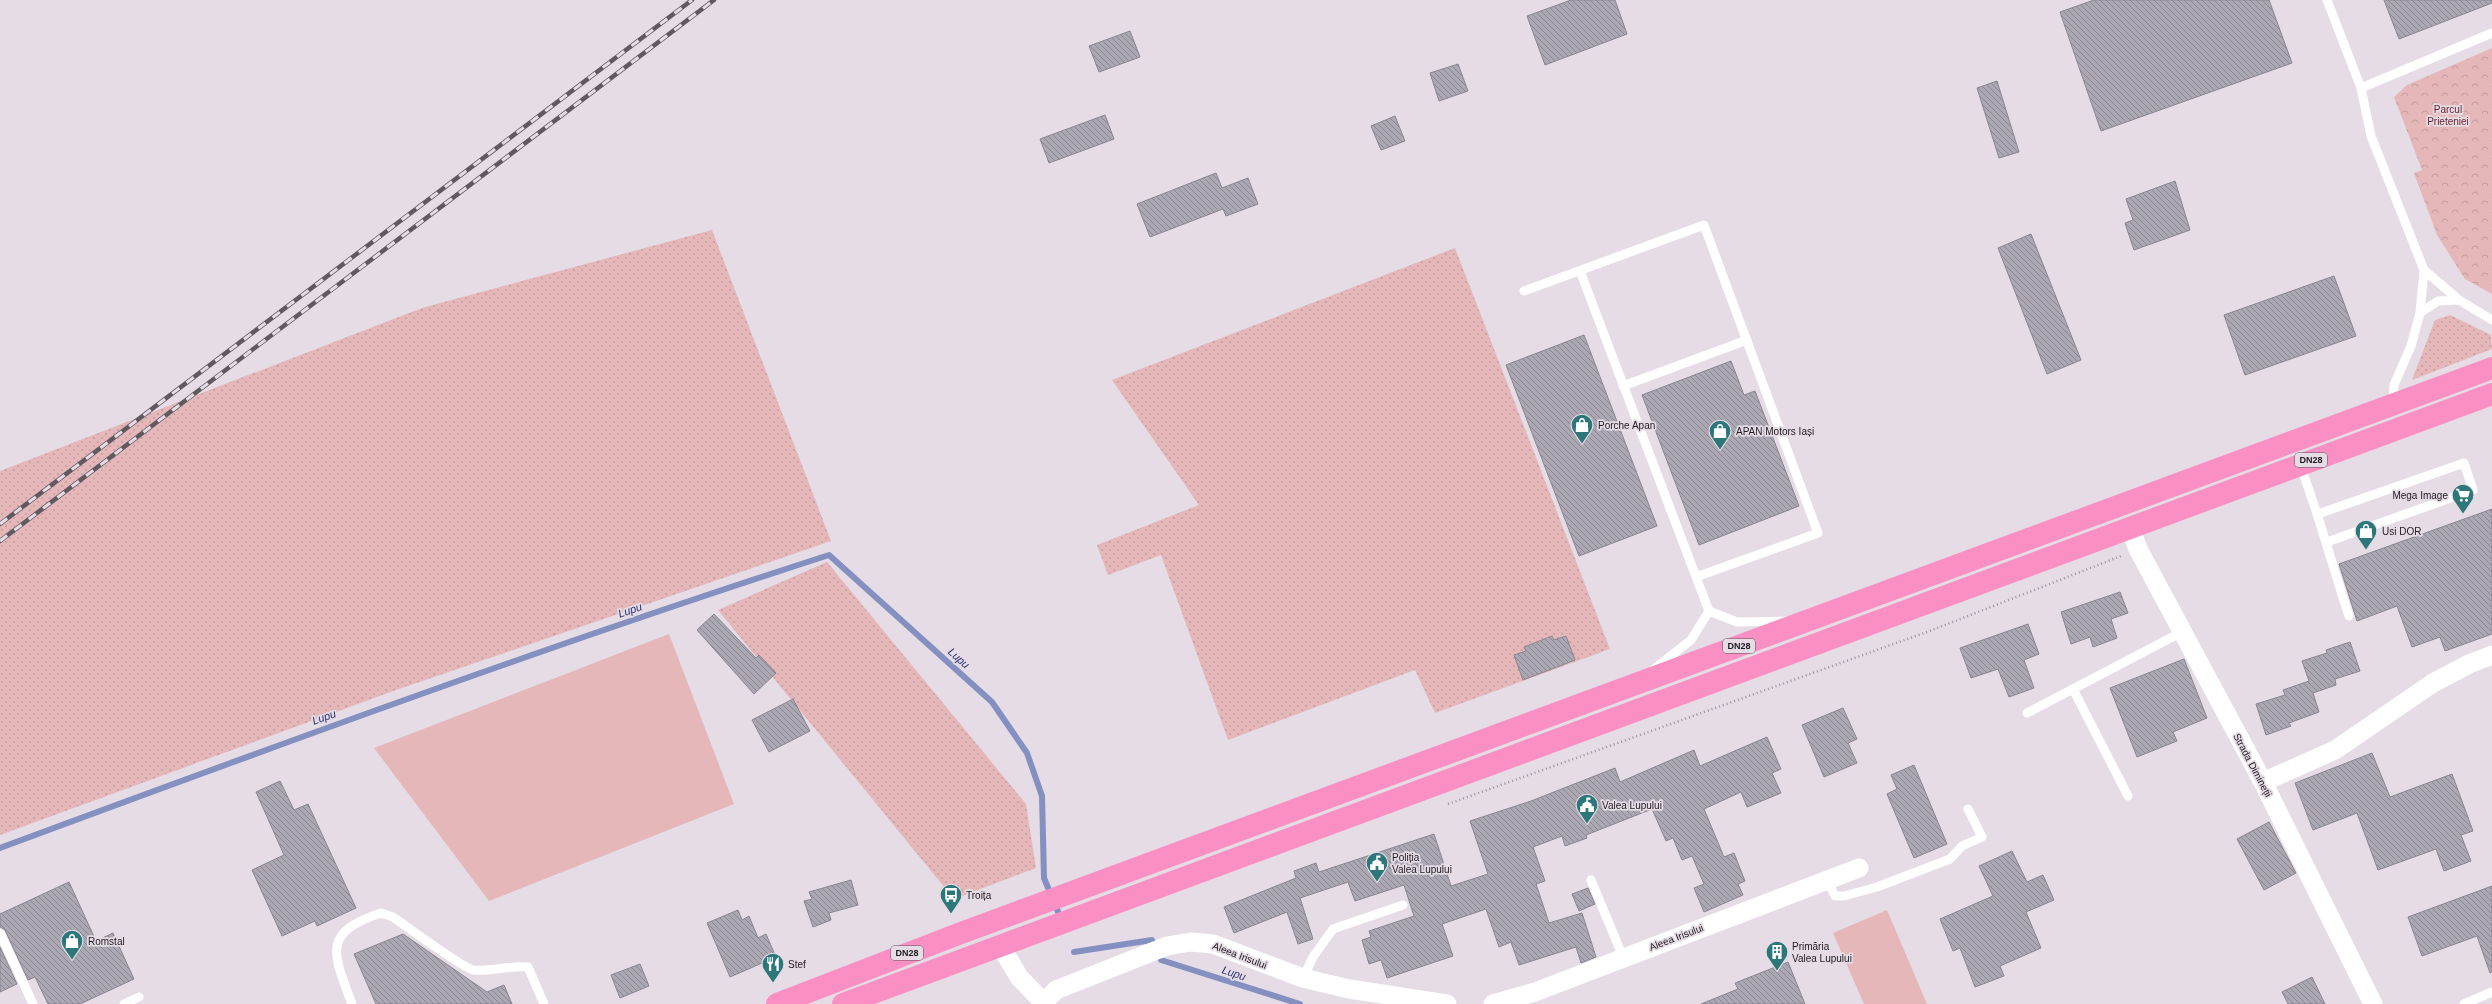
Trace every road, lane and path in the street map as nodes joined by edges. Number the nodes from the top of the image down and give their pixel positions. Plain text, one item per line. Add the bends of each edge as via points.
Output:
1 (2327, 0) edge
2 (2492, 33) edge
3 (2361, 88) junction
4 (2424, 270) junction
5 (1580, 271) junction
6 (1524, 291) dead end
7 (2459, 300) junction
8 (2420, 313) junction
9 (2492, 320) edge
10 (1747, 340) junction
11 (2492, 368) edge
12 (2492, 384) edge
13 (1623, 386) junction
14 (2492, 394) edge
15 (2393, 405) junction
16 (2427, 419) junction
17 (2300, 464) junction
18 (2318, 514) junction
19 (2130, 527) junction
20 (2327, 542) junction
21 (2138, 549) junction
22 (1696, 577) junction
23 (1709, 611) junction
24 (2349, 616) dead end
25 (1810, 620) junction
26 (2182, 632) junction
27 (2492, 655) edge
28 (1634, 684) junction
29 (2073, 689) junction
30 (2027, 713) dead end
31 (2263, 782) junction
32 (2128, 796) dead end
33 (1442, 805) dead end
34 (1968, 809) dead end
35 (1859, 868) dead end
36 (1826, 879) junction
37 (1591, 880) dead end
38 (1404, 905) dead end
39 (0, 933) edge
40 (1000, 945) junction
41 (1623, 957) junction
42 (1304, 978) junction
43 (2492, 992) edge
44 (139, 997) dead end
45 (864, 999) edge
46 (1044, 1003) edge
47 (1438, 1003) edge
48 (33, 1004) edge
49 (124, 1004) edge
50 (352, 1004) edge
51 (544, 1004) edge
52 (777, 1004) edge
53 (843, 1004) edge
54 (1493, 1004) edge
55 (2373, 1004) edge
56 (2464, 1004) edge

1 - 3 lane
2 - 3 lane
3 - 4 lane via 2371,136
4 - 7 lane
4 - 8 lane
5 - 6 lane
5 - 10 lane via 1704,225
5 - 13 lane
7 - 8 lane via 2438,301
7 - 9 lane
8 - 15 lane via 2412,346 2394,385
10 - 13 lane
10 - 22 lane via 1818,533
11 - 15 highway, DN28
12 - 16 lane via 2462,395
13 - 22 lane
14 - 16 highway, DN28
15 - 25 highway, DN28
16 - 17 highway, DN28
17 - 18 lane
17 - 19 highway, DN28
18 - 20 lane
18 - 20 lane via 2464,463 2473,490
19 - 21 street, Strada Dimineții
19 - 40 highway, DN28
20 - 24 lane via 2328,555
21 - 26 street, Strada Dimineții
21 - 33 path via 1927,632
22 - 23 lane
23 - 25 lane via 1737,622
23 - 28 lane via 1691,640
25 - 28 highway, DN28
26 - 29 lane
26 - 31 street, Strada Dimineții
27 - 31 street via 2433,683 2335,750
28 - 52 highway, DN28 via 880,963
29 - 30 lane
29 - 32 lane
31 - 55 street, Strada Dimineții
34 - 36 lane via 1982,837 1962,846 1950,859 1877,887 1844,896 1835,896
35 - 36 street, Aleea Irisului
36 - 41 street, Aleea Irisului
37 - 41 lane
38 - 42 lane via 1333,929 1313,957
39 - 48 lane
40 - 45 highway, DN28
40 - 46 street via 1019,977
41 - 54 street, Aleea Irisului via 1536,992
42 - 46 street, Aleea Irisului via 1213,944 1191,942 1167,946 1056,990
42 - 47 street, Aleea Irisului via 1349,989
43 - 56 lane
44 - 49 lane
45 - 53 highway, DN28
50 - 51 lane via 336,960 336,946 340,936 350,927 381,913 393,917 470,969 493,971 518,966 528,967

